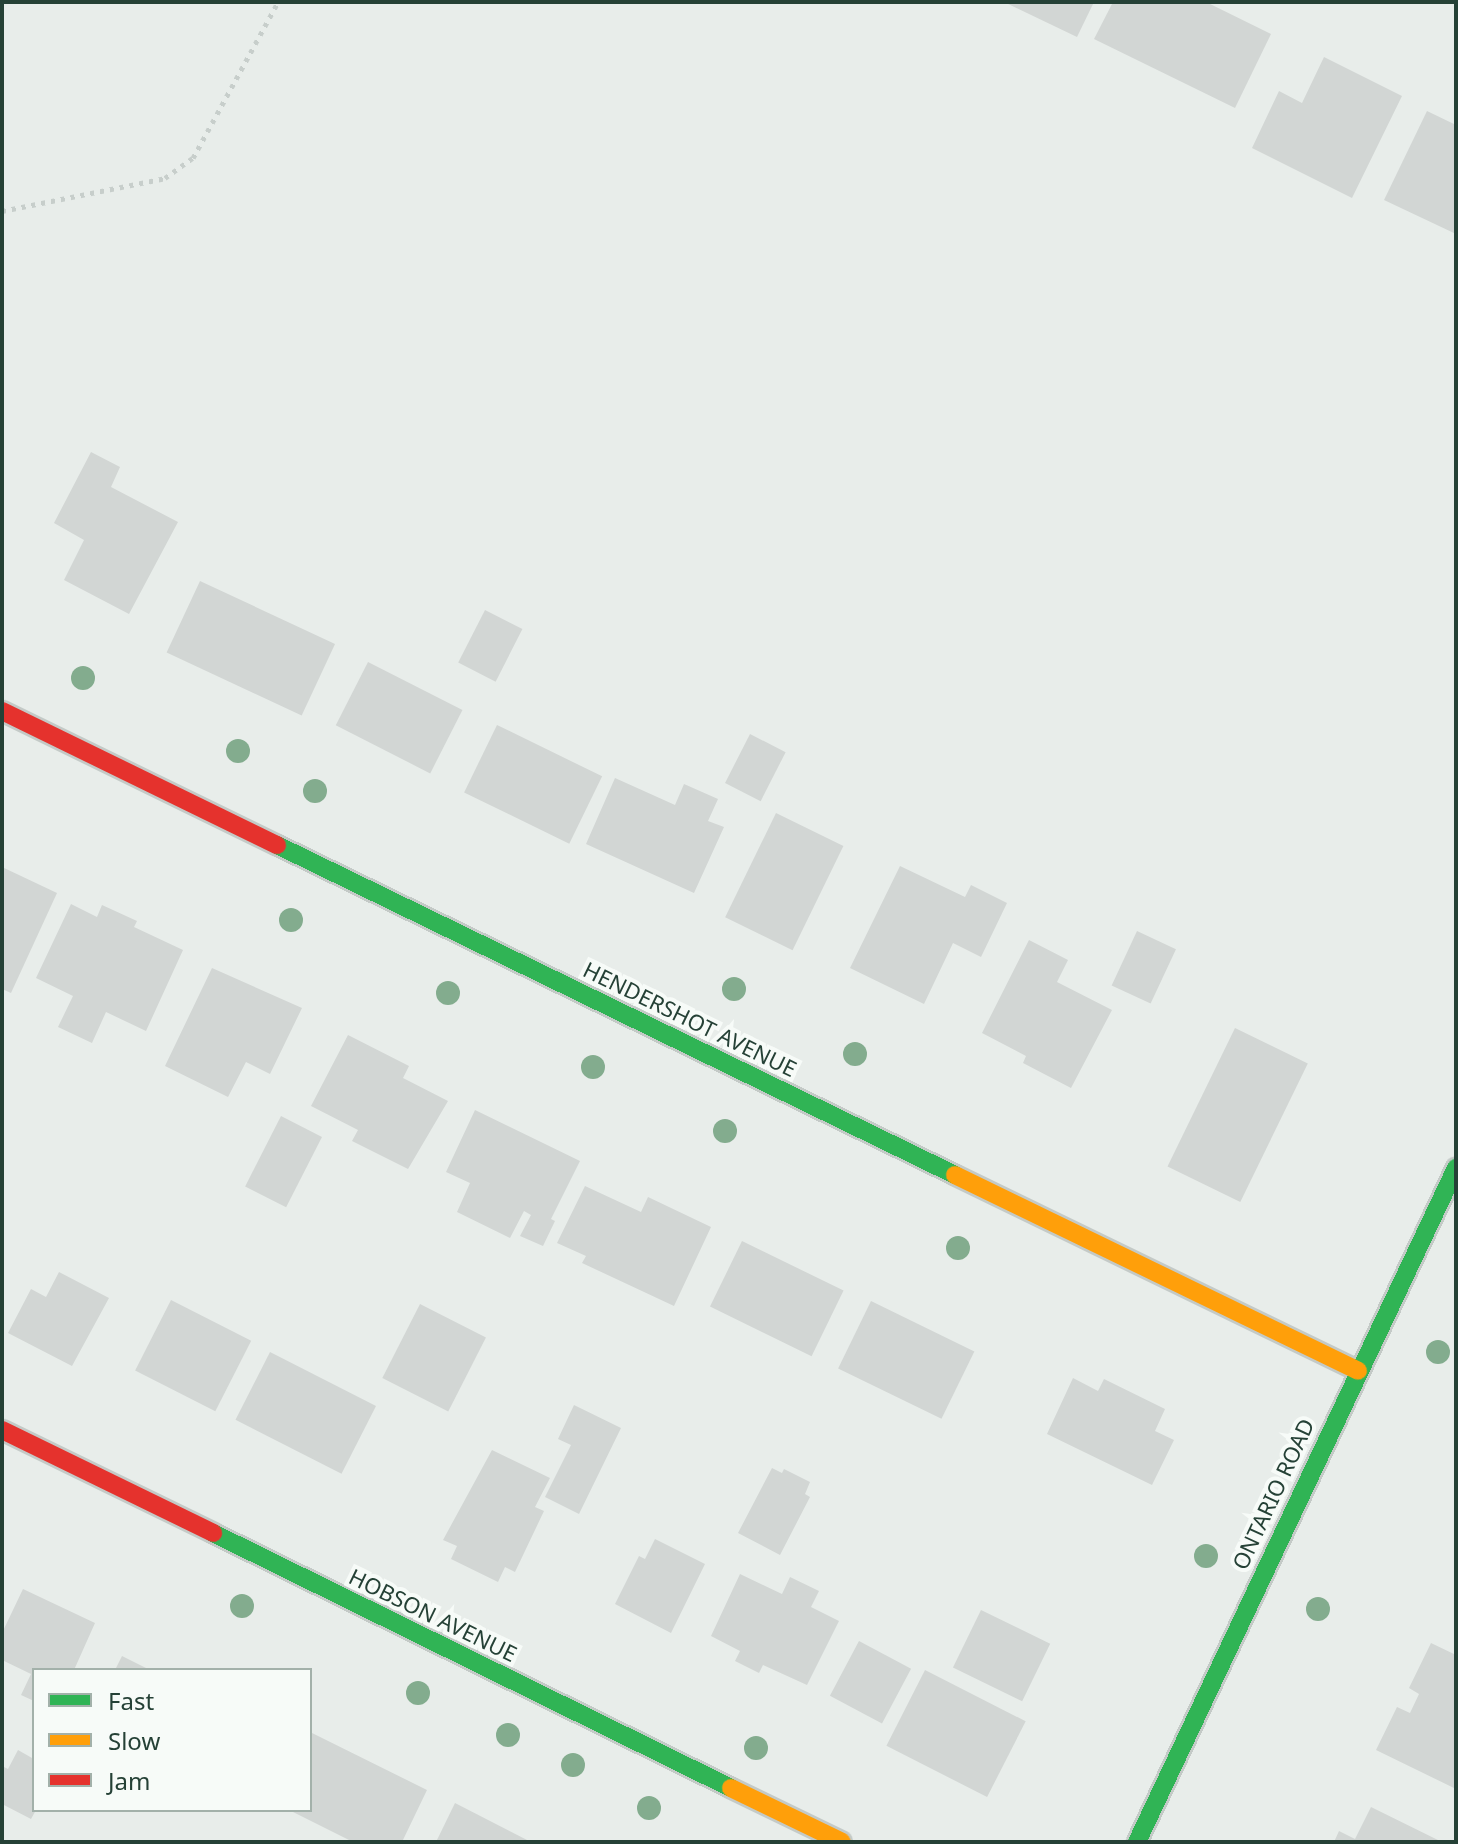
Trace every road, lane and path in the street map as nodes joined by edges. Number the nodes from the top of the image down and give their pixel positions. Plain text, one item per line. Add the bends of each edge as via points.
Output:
1 (278, 2) edge
2 (2, 211) edge
3 (2, 711) edge
4 (1456, 1168) edge
5 (1358, 1371) junction
6 (2, 1430) edge
7 (842, 1842) edge
8 (1137, 1842) edge

1 - 2 path via 193,158 165,178
3 - 5 street, HENDERSHOT AVENUE
4 - 5 street, ONTARIO ROAD
5 - 8 street, ONTARIO ROAD
6 - 7 street, HOBSON AVENUE

